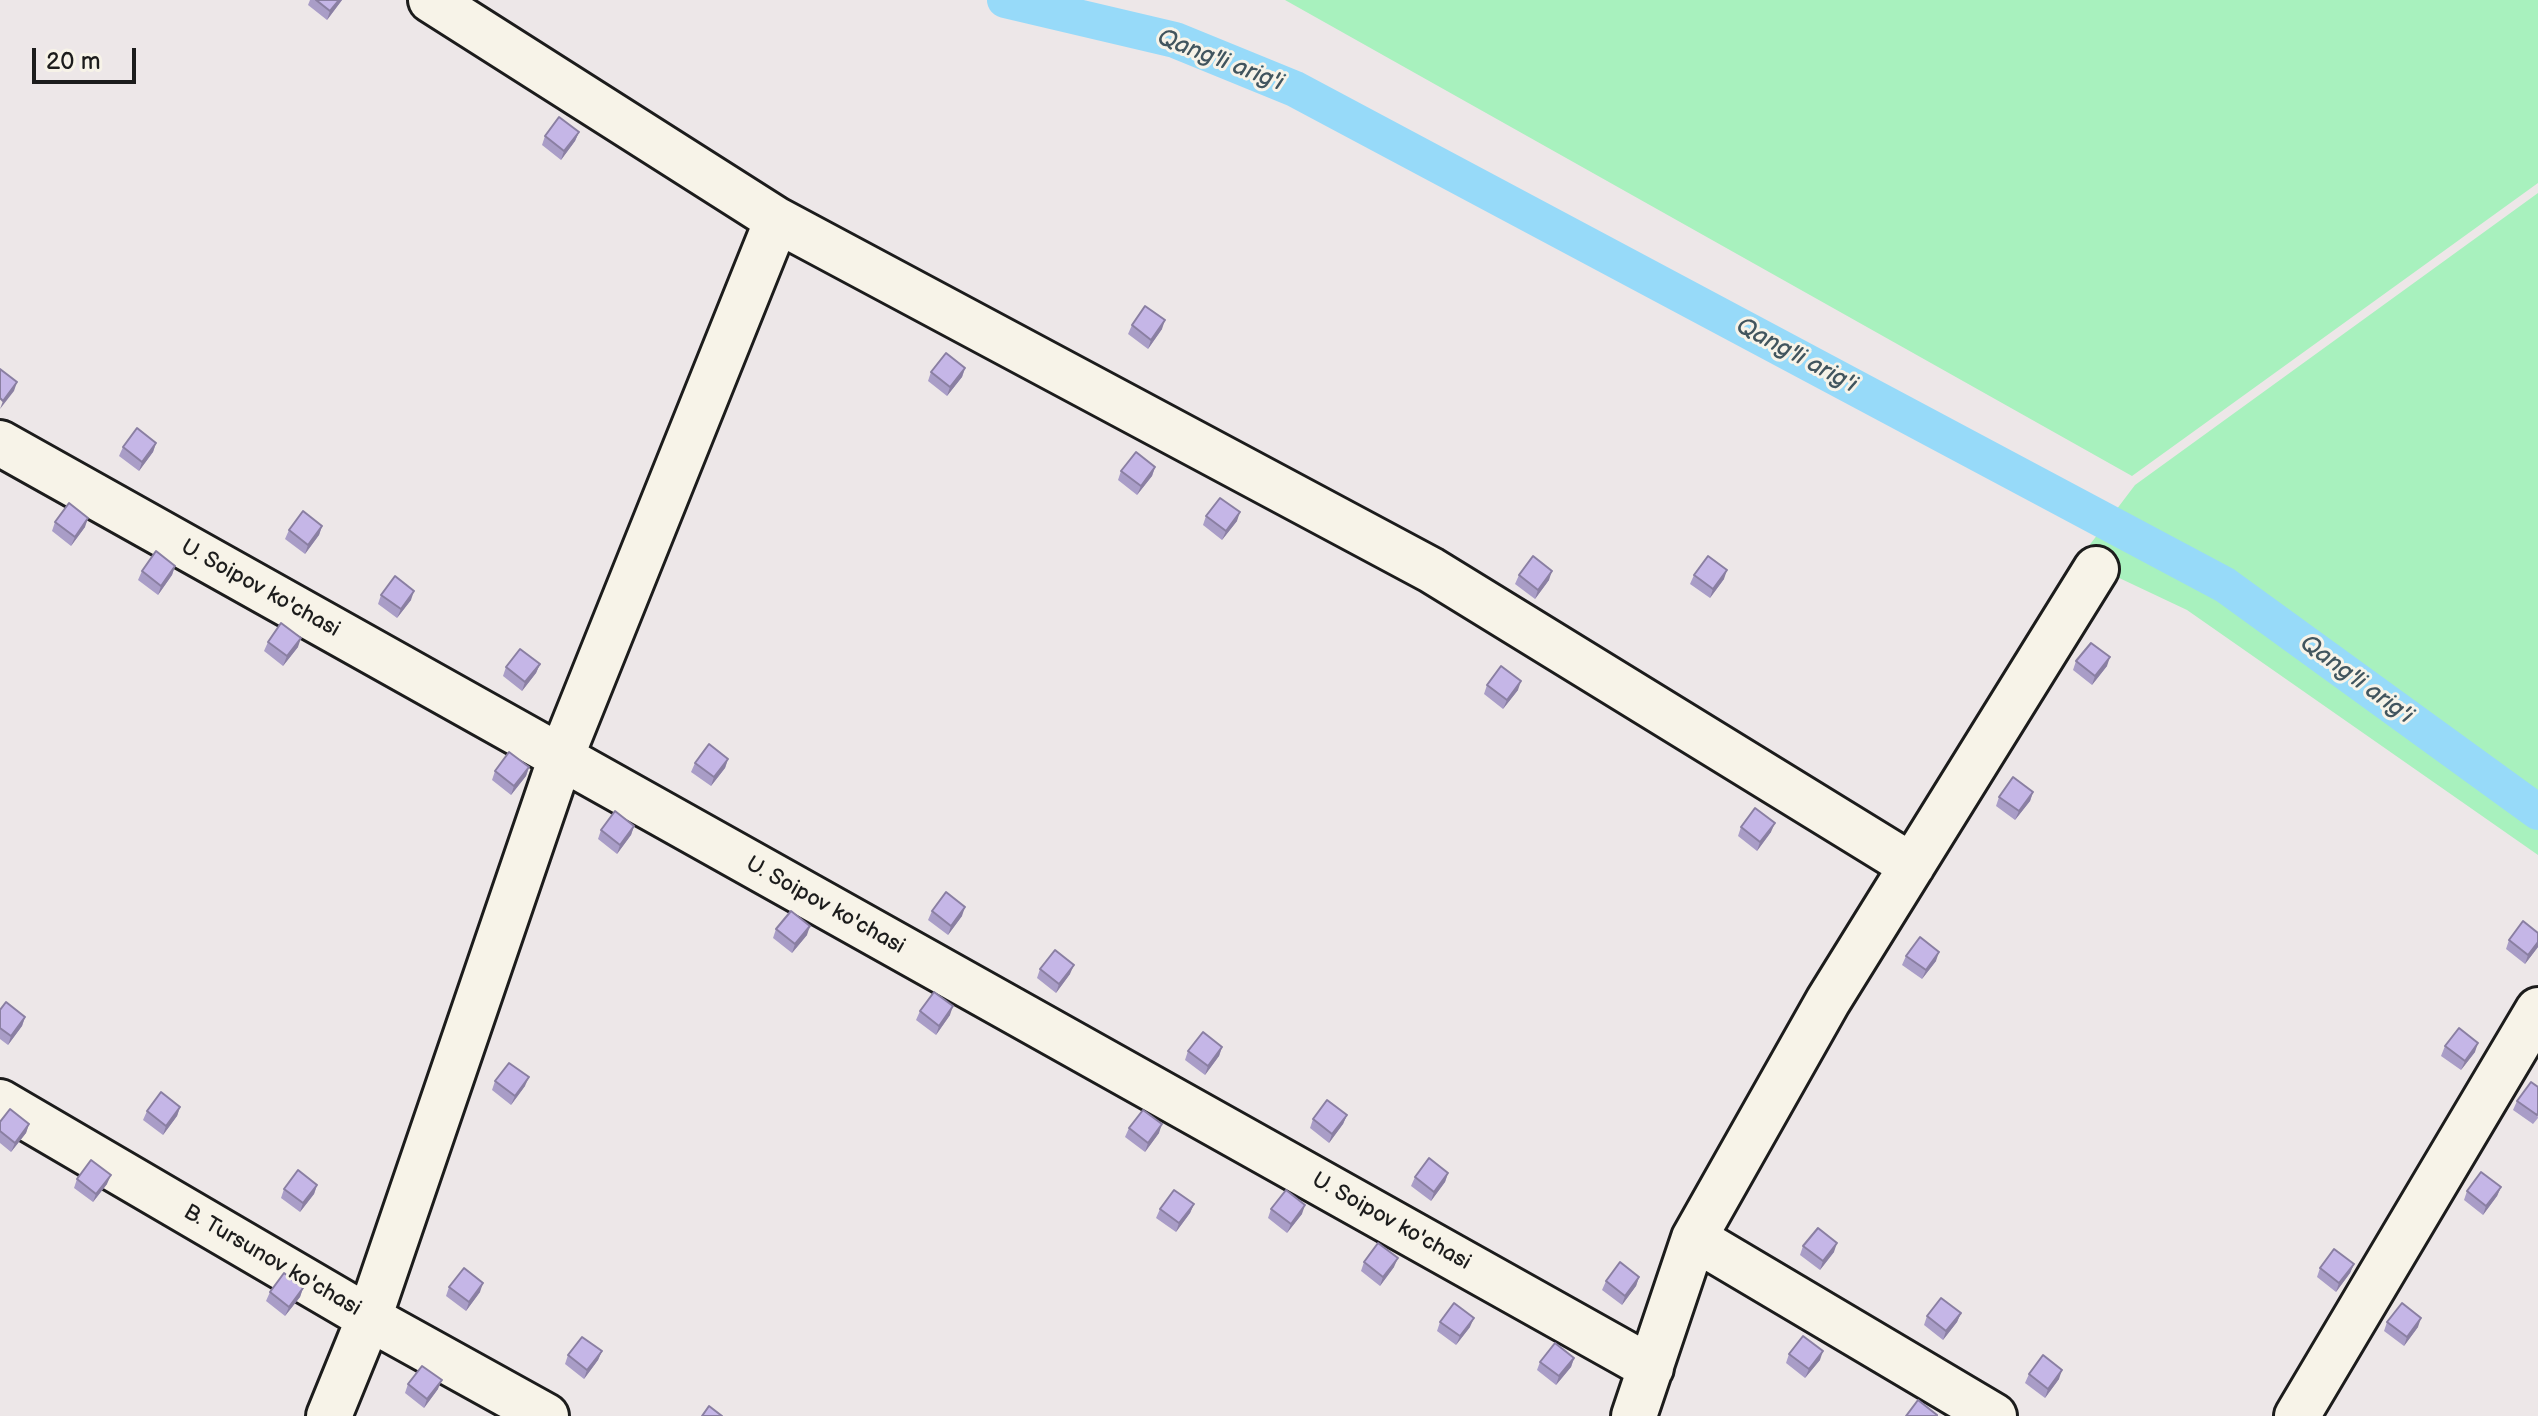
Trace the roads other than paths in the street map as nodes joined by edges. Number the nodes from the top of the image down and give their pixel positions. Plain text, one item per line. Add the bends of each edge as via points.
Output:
1 (431, 0) edge
2 (777, 220) junction
3 (0, 443) edge
4 (2096, 569) dead end
5 (561, 757) junction
6 (1912, 866) junction
7 (2538, 1010) edge
8 (0, 1102) edge
9 (1694, 1238) junction
10 (369, 1318) junction
11 (1651, 1368) junction
12 (329, 1416) edge
13 (546, 1416) edge
14 (1634, 1416) edge
15 (1994, 1416) edge
16 (2297, 1416) edge

1 - 2 street
2 - 5 street
2 - 6 street via 1431,570
3 - 5 street, U. Soipov ko'chasi
4 - 6 street
5 - 10 street
5 - 11 street, U. Soipov ko'chasi
6 - 9 street via 1828,1001
7 - 16 street
8 - 10 street, B. Tursunov ko'chasi
9 - 11 street
9 - 15 street
10 - 12 street
10 - 13 street, B. Tursunov ko'chasi
11 - 14 street

